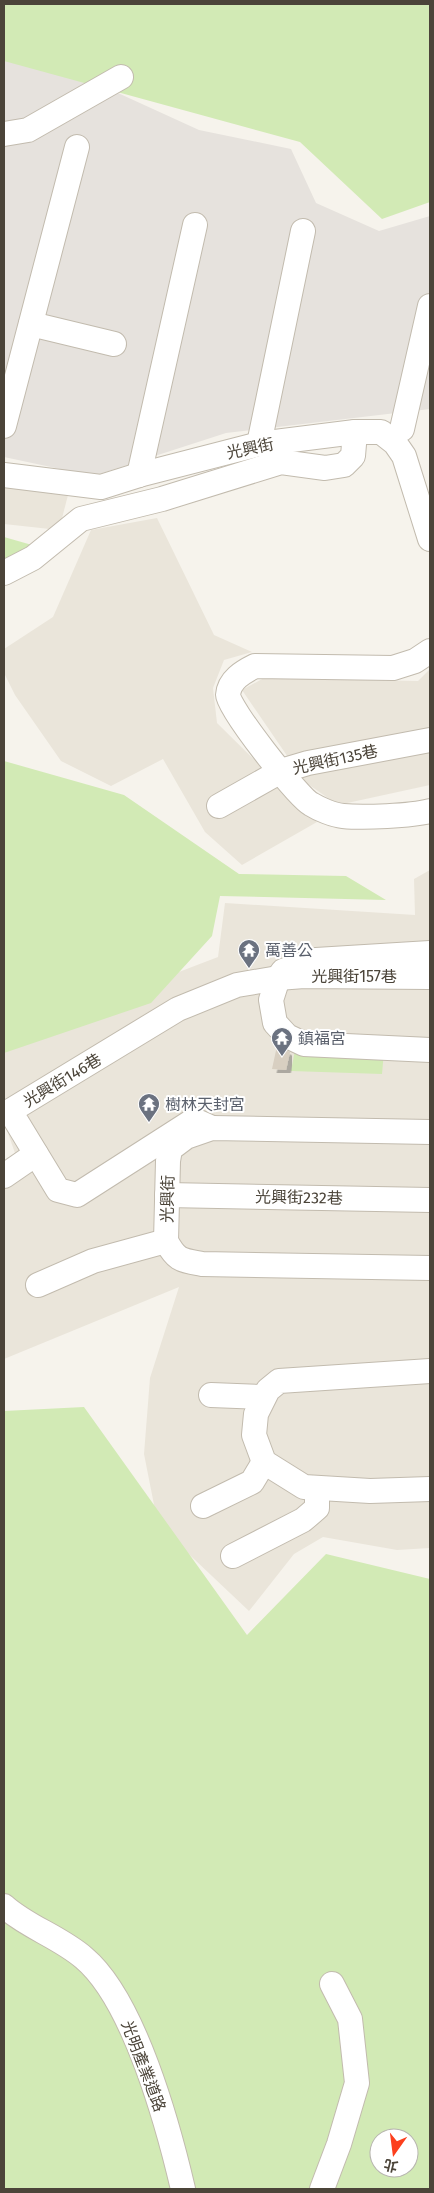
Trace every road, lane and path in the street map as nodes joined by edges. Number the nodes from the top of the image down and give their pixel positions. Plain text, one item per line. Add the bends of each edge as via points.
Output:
1 (122, 76) dead end
2 (4, 134) edge
3 (77, 147) dead end
4 (194, 225) dead end
5 (303, 231) dead end
6 (430, 306) edge
7 (30, 324) junction
8 (114, 344) dead end
9 (4, 426) edge
10 (402, 429) dead end
11 (355, 432) junction
12 (260, 444) junction
13 (4, 475) edge
14 (139, 475) junction
15 (430, 539) edge
16 (4, 573) edge
17 (430, 651) edge
18 (430, 740) edge
19 (282, 771) junction
20 (218, 806) dead end
21 (430, 810) edge
22 (430, 953) edge
23 (430, 977) edge
24 (278, 978) junction
25 (430, 1050) edge
26 (7, 1112) edge
27 (212, 1128) junction
28 (430, 1132) edge
29 (36, 1154) junction
30 (4, 1176) edge
31 (167, 1195) junction
32 (430, 1200) edge
33 (166, 1241) junction
34 (430, 1268) edge
35 (38, 1285) dead end
36 (430, 1371) edge
37 (211, 1396) dead end
38 (263, 1398) junction
39 (264, 1462) junction
40 (317, 1488) junction
41 (430, 1489) edge
42 (203, 1506) dead end
43 (233, 1556) dead end
44 (4, 1906) edge
45 (332, 1984) dead end
46 (183, 2189) edge
47 (322, 2189) edge

1 - 2 street via 28,130
3 - 7 street
4 - 14 street
5 - 12 street
6 - 10 street
7 - 8 street
7 - 9 street
11 - 12 street, 光興街
11 - 15 street, 光興街 via 381,432 395,443 404,456
11 - 16 street via 353,456 344,465 325,468 280,462 162,499 81,519 33,558
12 - 14 street, 光興街
13 - 14 street, 光興街 via 100,487
17 - 19 street via 415,661 393,668 273,665 255,666 244,672 230,684 228,697 252,735
18 - 19 street, 光興街135巷
19 - 20 street, 光興街135巷
19 - 21 street via 309,804 341,816 417,814
22 - 24 street via 316,960 283,970
23 - 24 street, 光興街157巷
24 - 25 street via 271,1000 275,1023 287,1036 304,1044
24 - 26 street, 光興街146巷 via 237,985 178,1009
26 - 29 street, 光興街146巷
27 - 28 street, 光興街
27 - 29 street, 光興街146巷 via 194,1120 77,1195 58,1190
27 - 31 street, 光興街 via 186,1137 170,1149
29 - 30 street
31 - 32 street, 光興街232巷
31 - 33 street, 光興街
33 - 34 street, 光興街 via 181,1260 202,1264
33 - 35 street via 93,1261
36 - 38 street via 279,1381
37 - 38 street
38 - 39 street via 256,1414 254,1435
39 - 40 street via 304,1487
39 - 42 street via 252,1482
40 - 41 street via 370,1491
40 - 43 street via 317,1508 303,1520
44 - 46 street, 光明產業道路 via 84,1958 103,1978 134,2034 171,2137
45 - 47 street via 350,2019 357,2083

